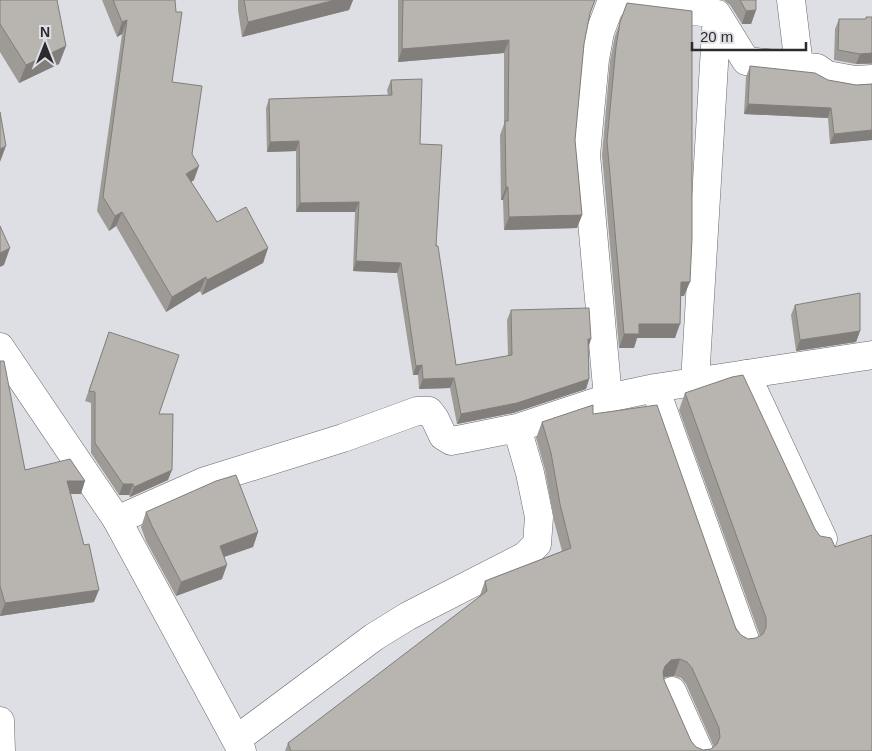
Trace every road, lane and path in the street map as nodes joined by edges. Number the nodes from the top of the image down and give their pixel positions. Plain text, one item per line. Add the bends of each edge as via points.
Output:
1 (612, 0) edge
2 (791, 0) edge
3 (717, 14) junction
4 (799, 66) junction
5 (872, 79) edge
6 (0, 347) edge
7 (872, 355) edge
8 (746, 374) junction
9 (695, 381) junction
10 (655, 388) junction
11 (608, 398) junction
12 (517, 428) junction
13 (117, 520) junction
14 (823, 539) edge
15 (745, 640) edge
16 (672, 691) dead end
17 (0, 722) edge
18 (240, 745) edge
19 (1, 751) edge
20 (699, 751) edge

1 - 3 street
1 - 11 street via 600,32 595,60 586,155
2 - 4 street
3 - 4 street via 746,61
3 - 9 street
4 - 5 street via 855,80
6 - 13 street
7 - 8 street
8 - 9 street
8 - 14 street
9 - 10 street
10 - 11 street
10 - 15 street
11 - 12 street
12 - 13 street via 451,441 443,436 429,411 417,411 205,481
12 - 18 street via 539,516 537,544 525,556 374,637
13 - 18 street
16 - 20 street
17 - 19 street

